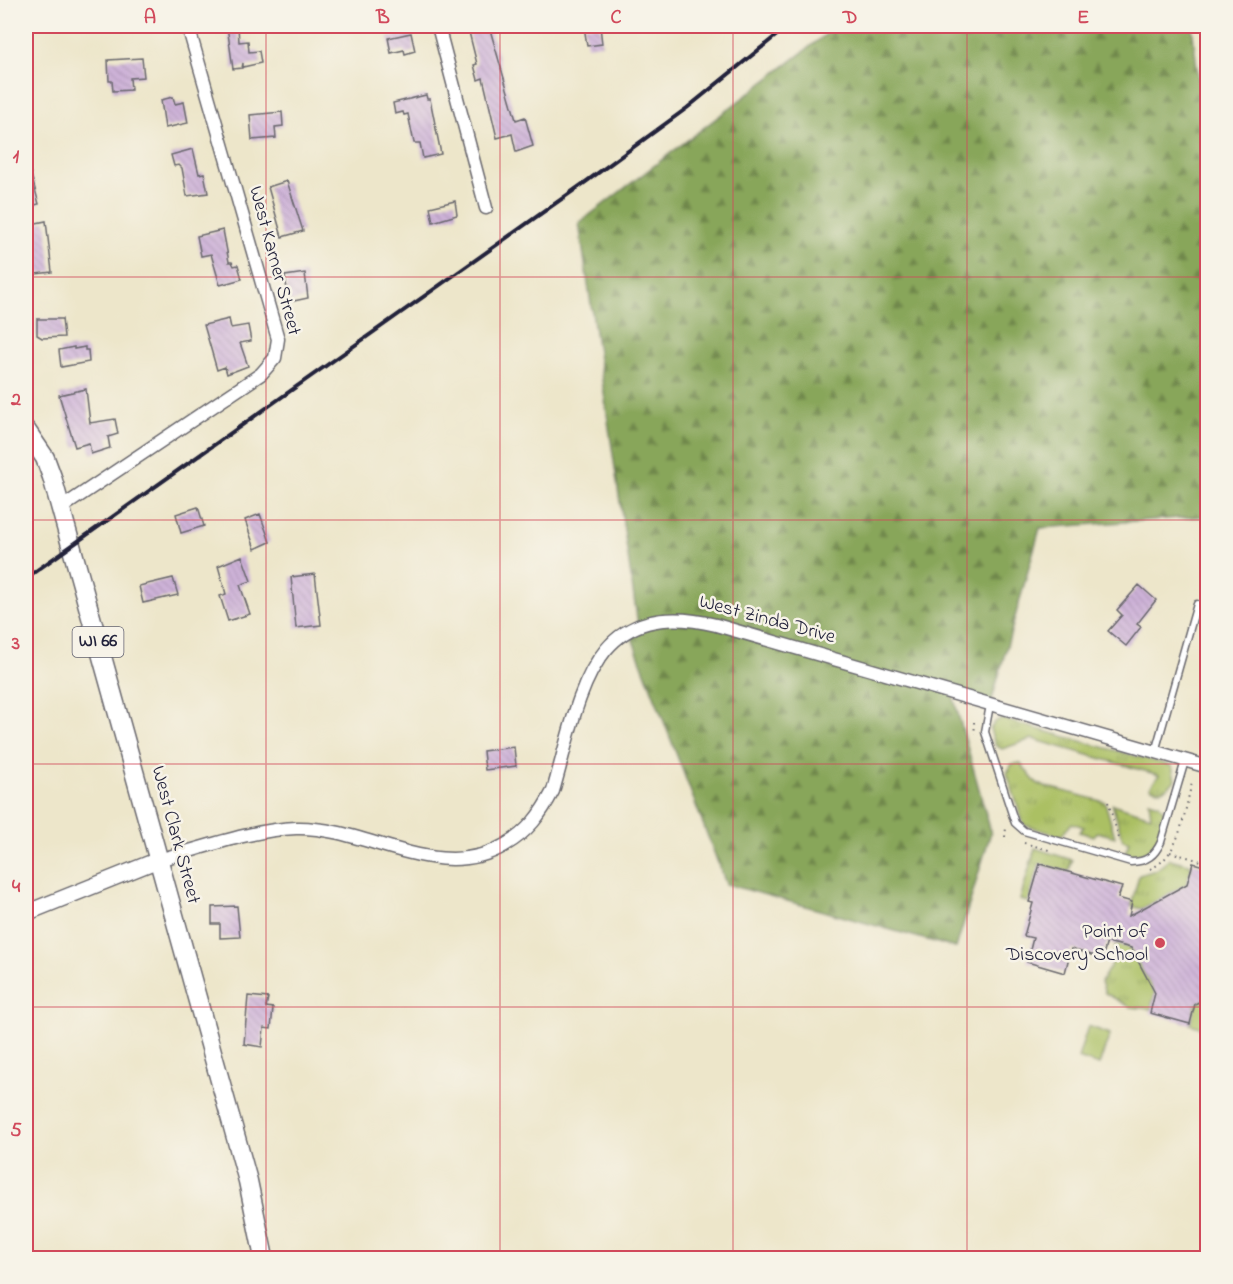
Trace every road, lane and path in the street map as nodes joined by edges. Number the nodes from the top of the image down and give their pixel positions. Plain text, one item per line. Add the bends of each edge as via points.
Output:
1 (188, 26) edge
2 (438, 26) edge
3 (1208, 142) edge
4 (1208, 169) edge
5 (486, 208) dead end
6 (26, 430) edge
7 (61, 507) junction
8 (1197, 604) dead end
9 (991, 703) junction
10 (1155, 753) junction
11 (1185, 761) junction
12 (1208, 767) edge
13 (1192, 783) dead end
14 (1108, 802) dead end
15 (1119, 838) dead end
16 (1024, 843) dead end
17 (1057, 852) dead end
18 (1170, 852) junction
19 (158, 860) junction
20 (1208, 863) edge
21 (1144, 871) dead end
22 (26, 913) edge
23 (264, 1258) edge

1 - 7 street, West Karner Street via 278,339 275,358 261,374
2 - 5 street
3 - 4 path via 1204,156
6 - 7 main road, West Clark Street / WI 66 via 45,458
7 - 19 main road, West Clark Street / WI 66
8 - 10 lane
9 - 10 street, West Zinda Drive
9 - 11 lane via 985,732 1015,823 1024,831 1131,862 1148,859 1161,842
9 - 19 street, West Zinda Drive via 716,625 664,618 629,630 602,652 584,684 545,807 522,835 499,849 446,860 342,834 296,828 269,831
10 - 11 street, West Zinda Drive
11 - 12 street, West Zinda Drive
13 - 18 path
14 - 15 path
16 - 17 path
18 - 20 path
18 - 21 path via 1162,863
19 - 22 street
19 - 23 main road, West Clark Street / WI 66 via 248,1181

